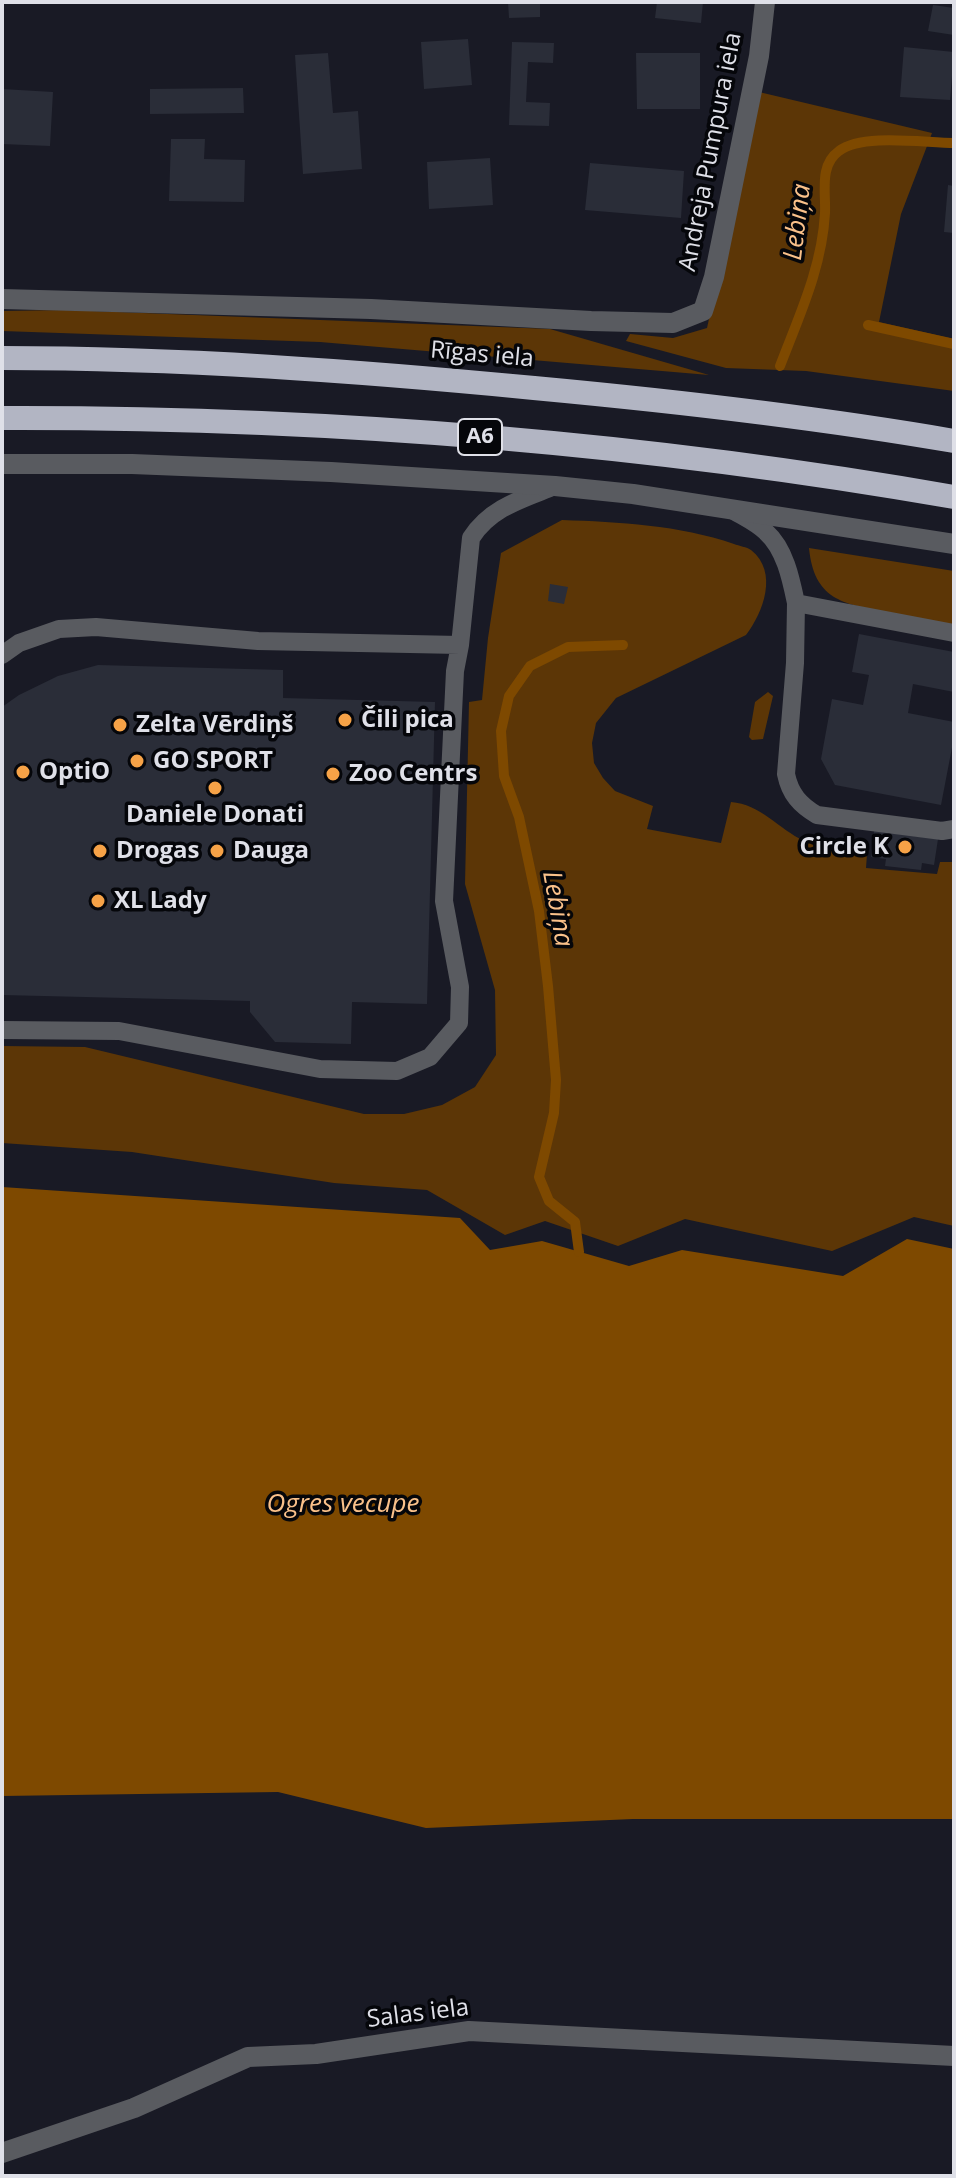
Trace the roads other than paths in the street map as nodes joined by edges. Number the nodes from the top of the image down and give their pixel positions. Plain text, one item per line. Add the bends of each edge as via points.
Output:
1 (765, 2) edge
2 (2, 299) edge
3 (703, 311) joint
4 (2, 358) edge
5 (2, 418) edge
6 (954, 441) edge
7 (2, 464) edge
8 (555, 486) junction
9 (954, 497) edge
10 (733, 510) junction
11 (954, 544) edge
12 (796, 603) junction
13 (954, 633) edge
14 (460, 645) junction
15 (2, 655) edge
16 (954, 829) edge
17 (2, 1030) edge
18 (954, 2056) edge
19 (2, 2153) edge

1 - 3 street, Andreja Pumpura iela via 759,56
2 - 3 street, Rīgas iela via 673,323
4 - 6 highway, Rīgas iela / A6 via 257,365 423,377 678,402
5 - 9 highway, A6 via 418,431 658,454
7 - 8 street via 224,467
8 - 10 street
8 - 14 lane via 496,510 471,538
10 - 11 street
10 - 12 lane via 772,539 788,568
12 - 13 lane
12 - 16 lane via 786,774 795,798 817,815
14 - 15 lane via 258,641 96,627 59,629
14 - 17 lane via 444,901 460,987 459,1023 430,1057 397,1071 320,1069 119,1031
18 - 19 street, Salas iela via 469,2031 316,2054 248,2057 134,2108

